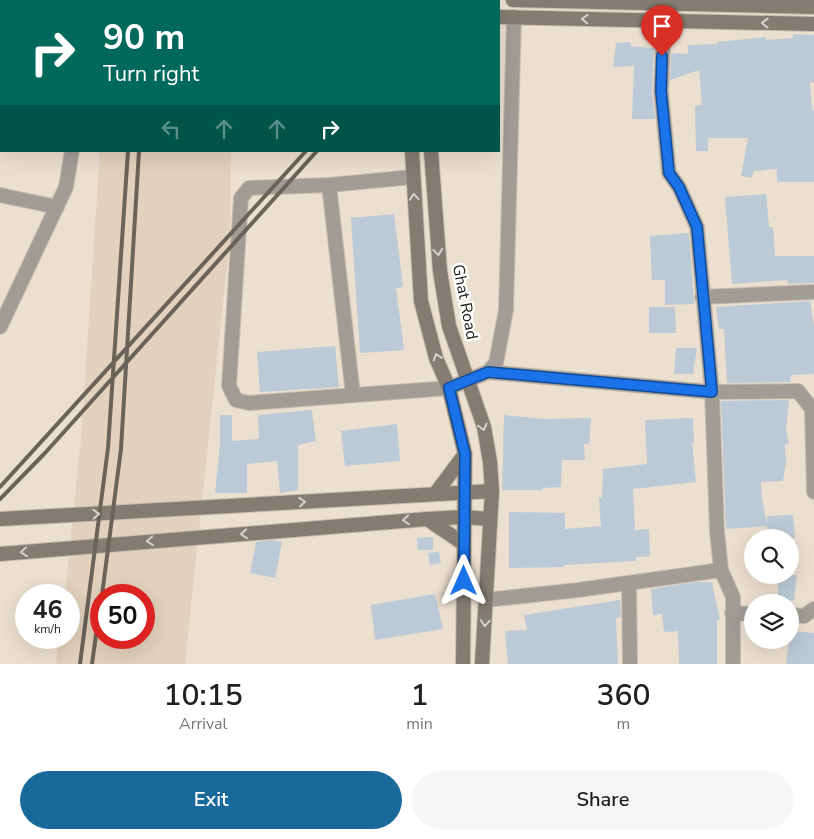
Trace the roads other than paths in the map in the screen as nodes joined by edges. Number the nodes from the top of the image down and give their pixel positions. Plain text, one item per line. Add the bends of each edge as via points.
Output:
1 (513, 0) edge
2 (609, 2) junction
3 (814, 7) edge
4 (500, 17) edge
5 (514, 17) junction
6 (607, 20) junction
7 (664, 22) junction
8 (814, 24) edge
9 (72, 152) edge
10 (412, 152) edge
11 (431, 152) edge
12 (413, 177) junction
13 (329, 185) junction
14 (0, 195) edge
15 (57, 207) junction
16 (814, 292) edge
17 (702, 297) junction
18 (0, 327) edge
19 (488, 372) junction
20 (468, 380) junction
21 (449, 388) junction
22 (712, 392) junction
23 (353, 395) junction
24 (465, 454) junction
25 (465, 492) junction
26 (492, 492) junction
27 (814, 492) edge
28 (435, 494) junction
29 (464, 517) junction
30 (0, 519) edge
31 (427, 519) junction
32 (489, 519) junction
33 (464, 544) junction
34 (0, 554) edge
35 (721, 570) junction
36 (629, 583) junction
37 (486, 600) junction
38 (814, 609) edge
39 (732, 613) junction
40 (744, 614) edge
41 (799, 616) edge
42 (462, 664) edge
43 (482, 664) edge
44 (630, 664) edge
45 (733, 664) edge

1 - 2 main road
2 - 3 main road
2 - 6 main road
4 - 5 main road
6 -> 5 main road
5 - 19 street via 506,310 496,363
6 - 7 main road
8 -> 7 main road
7 - 17 street via 661,91 669,173 697,227
9 - 15 street via 66,187
10 - 12 main road
11 -> 20 main road, Ghat Road via 440,271 449,326
12 - 13 street
21 -> 12 main road via 436,358 421,301
13 - 23 street
13 - 23 street via 249,188 241,198 229,386 236,400 248,403
14 - 15 street
15 - 18 street
16 - 17 street
17 - 22 street
19 - 20 street
19 - 22 street
20 - 21 street
20 -> 26 main road, Ghat Road via 484,427
21 - 23 street
21 - 24 main road
22 - 27 street via 798,391 812,409
22 - 35 street via 716,531
24 - 25 main road
24 - 28 main road
25 - 26 main road
25 - 28 main road
25 - 29 main road
26 - 32 main road, Ghat Road
30 -> 28 main road
29 - 31 main road
29 - 32 main road
29 - 33 main road
31 - 33 main road
31 -> 34 main road
32 - 37 main road, Ghat Road
33 - 42 main road
35 - 36 street
35 - 39 street via 732,597
36 - 37 street
36 - 44 street
37 -> 43 main road, Ghat Road
38 - 41 street
39 - 40 street
39 - 45 street

